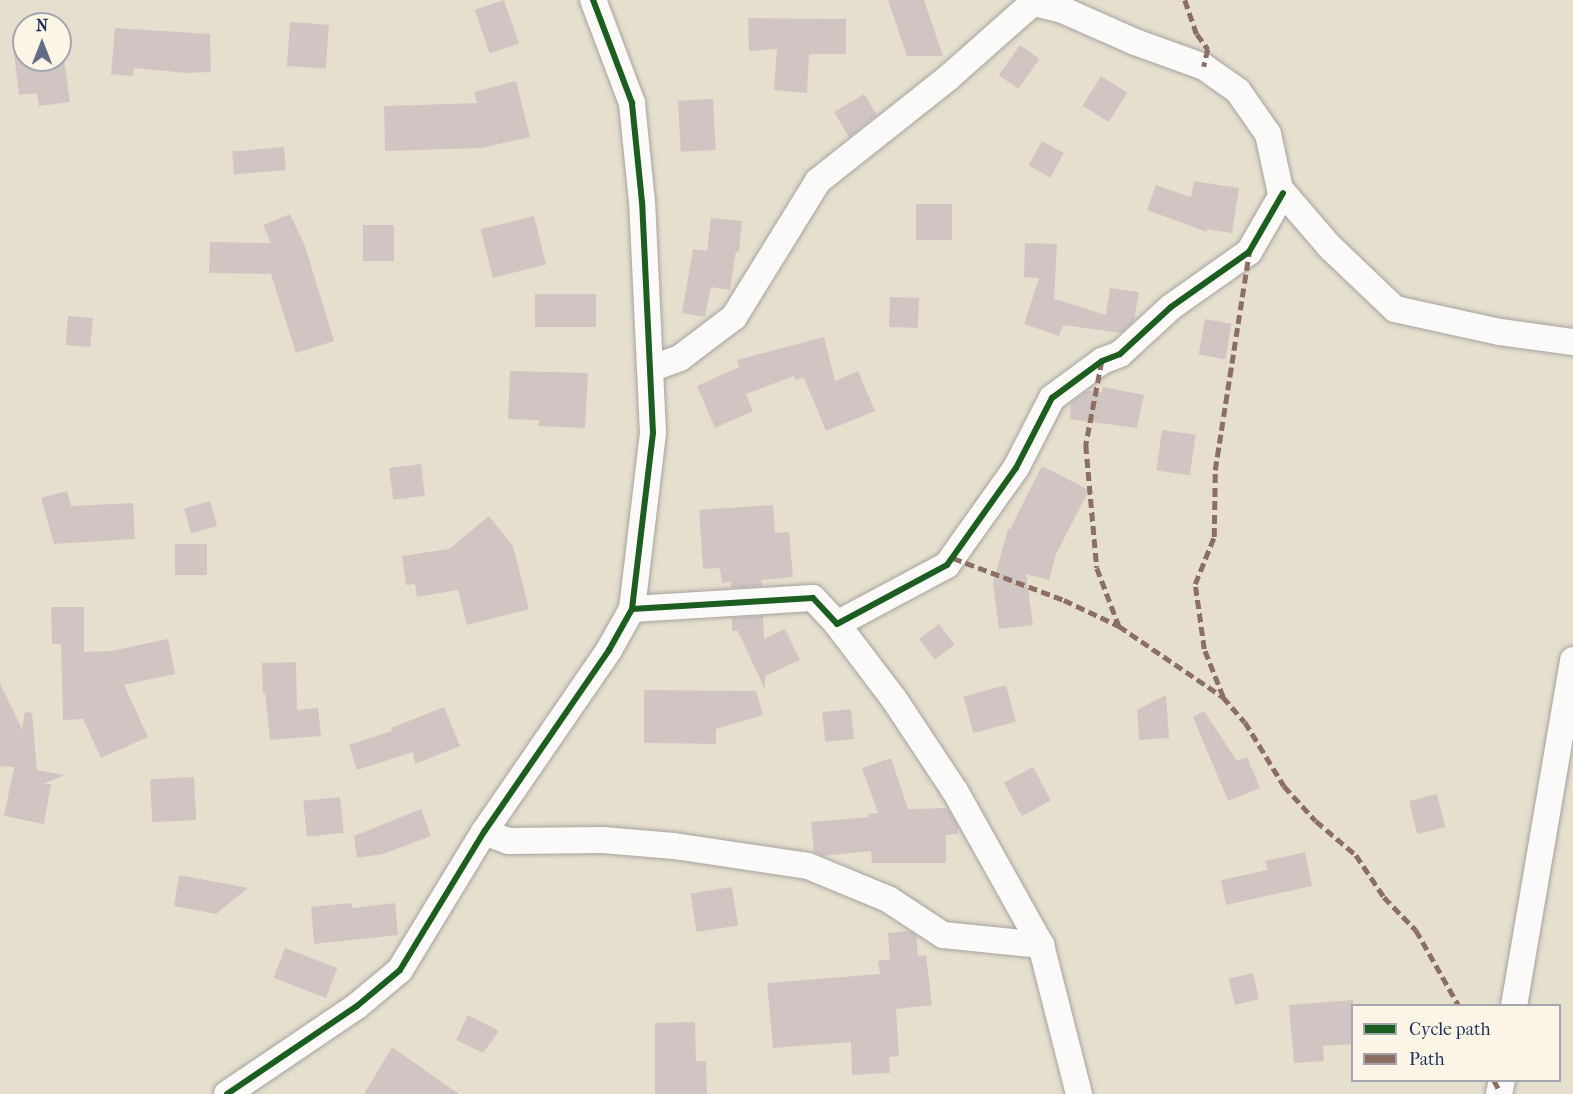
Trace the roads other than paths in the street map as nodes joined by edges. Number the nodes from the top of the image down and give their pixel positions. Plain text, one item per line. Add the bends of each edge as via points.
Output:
1 (593, 0) edge
2 (1035, 2) edge
3 (1283, 193) junction
4 (1573, 342) edge
5 (650, 369) junction
6 (632, 609) junction
7 (837, 624) junction
8 (1573, 660) edge
9 (484, 832) junction
10 (1041, 945) junction
11 (1514, 1004) edge
12 (226, 1094) edge
13 (1079, 1094) edge

1 - 5 street via 632,103 642,202
2 - 3 street via 1204,67 1238,90 1268,134
2 - 5 street via 949,77 818,181 734,317 680,358
3 - 4 street via 1329,246 1395,309 1500,332
3 - 7 street via 1249,252 1171,307 1120,354 1102,361 1052,398 1016,468 947,565
5 - 6 street via 653,433
6 - 7 street via 813,598
6 - 9 street via 609,650
7 - 10 street via 894,699 955,791
8 - 11 street
9 - 10 street via 509,841 627,842 808,866 888,898 943,935
9 - 12 street via 400,970 357,1006
10 - 13 street

